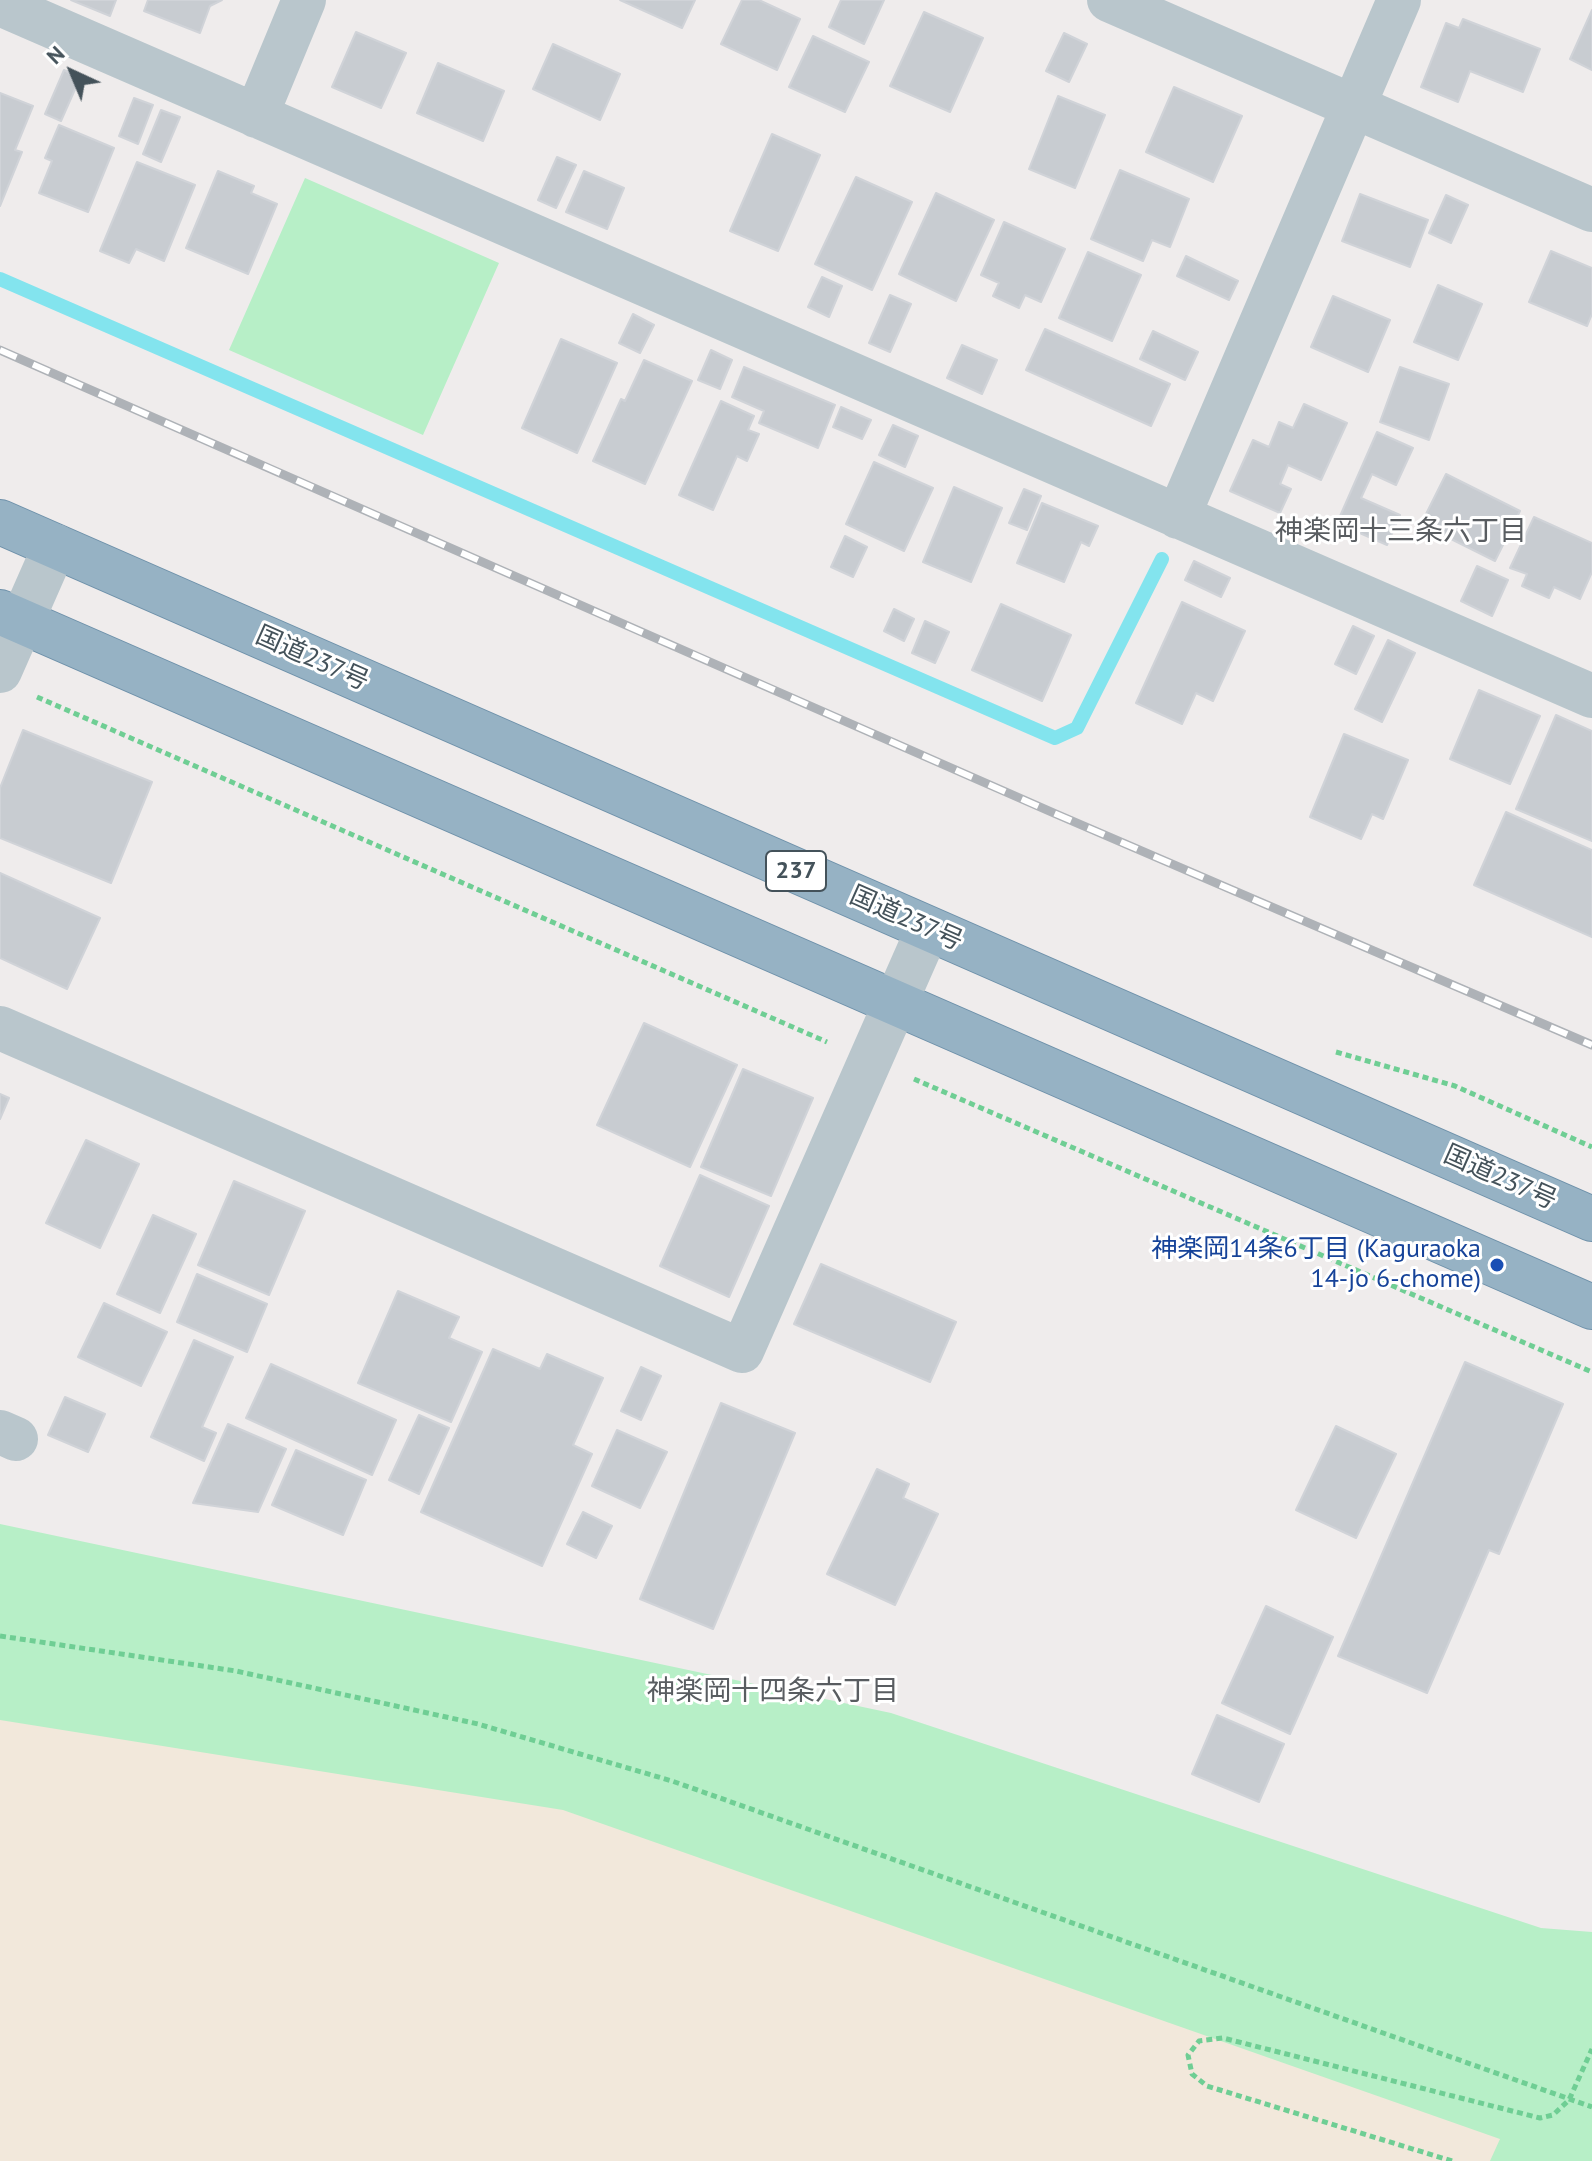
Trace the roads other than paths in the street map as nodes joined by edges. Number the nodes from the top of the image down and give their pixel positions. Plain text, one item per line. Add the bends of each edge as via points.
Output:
1 (304, 0) edge
2 (1109, 0) edge
3 (1399, 0) edge
4 (0, 4) edge
5 (1352, 107) junction
6 (256, 116) junction
7 (1592, 210) edge
8 (1178, 517) junction
9 (0, 522) edge
10 (55, 546) junction
11 (11, 616) edge
12 (14, 682) edge
13 (1592, 696) edge
14 (928, 929) junction
15 (895, 1003) junction
16 (0, 1028) edge
17 (1592, 1219) edge
18 (1592, 1307) edge

1 - 6 street
2 - 5 street
3 - 5 street
4 - 6 street
5 - 7 street
5 - 8 street
6 - 8 street
8 - 13 street
9 - 10 highway, 国道237号 / 237
10 - 11 street
10 - 14 highway, 国道237号 / 237
11 - 12 street
11 - 15 highway
14 - 15 street
14 - 17 highway, 国道237号 / 237
15 - 16 street via 742,1351
15 - 18 highway

